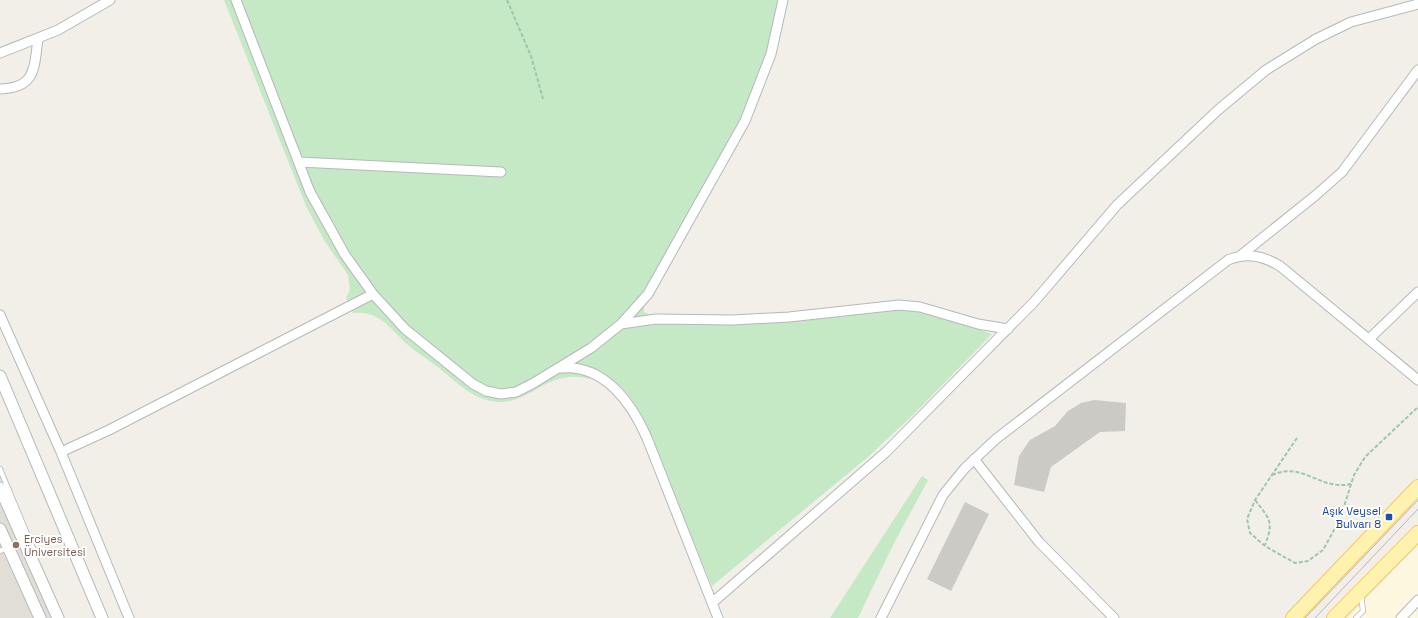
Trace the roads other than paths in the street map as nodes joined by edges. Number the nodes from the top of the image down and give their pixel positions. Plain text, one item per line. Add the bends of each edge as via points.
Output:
1 (110, 0) edge
2 (236, 0) edge
3 (783, 0) edge
4 (1418, 4) edge
5 (38, 40) junction
6 (0, 54) edge
7 (1418, 70) edge
8 (0, 89) edge
9 (299, 162) junction
10 (501, 172) dead end
11 (1240, 256) junction
12 (1418, 292) edge
13 (373, 294) junction
14 (0, 315) edge
15 (621, 324) junction
16 (1008, 329) junction
17 (1369, 339) junction
18 (559, 369) junction
19 (0, 376) edge
20 (1418, 380) edge
21 (61, 452) junction
22 (974, 459) junction
23 (0, 469) edge
24 (1418, 487) edge
25 (0, 488) edge
26 (0, 529) edge
27 (1418, 533) edge
28 (4, 549) edge
29 (1360, 592) junction
30 (48, 595) junction
31 (1418, 600) edge
32 (712, 603) junction
33 (40, 618) edge
34 (58, 618) edge
35 (102, 618) edge
36 (129, 618) edge
37 (718, 618) edge
38 (881, 618) edge
39 (1114, 618) edge
40 (1293, 618) edge
41 (1334, 618) edge
42 (1356, 618) edge
43 (1401, 618) edge

1 - 5 street
2 - 9 street
3 - 15 street via 771,54 745,121 668,256 656,282 640,305
4 - 16 street via 1364,18 1333,30 1299,48 1254,80 1135,186 1050,285
5 - 6 street
5 - 8 street via 34,67 29,79 17,87
7 - 11 street via 1342,172
9 - 10 street
9 - 13 street via 310,192 332,235
11 - 17 street via 1257,256 1280,266
11 - 22 street via 1223,263 1002,434
12 - 17 street
13 - 18 street via 405,329 479,388 501,394 516,392
13 - 21 street via 109,430
14 - 21 street
15 - 16 street via 656,319 733,320 789,317 899,305 930,309 978,324
15 - 18 street
16 - 32 street via 886,452
17 - 20 street
18 - 32 street via 576,368 597,375 620,393 634,412 648,438
19 - 35 street
21 - 36 street
22 - 38 street via 943,495
22 - 39 street via 1039,542
23 - 30 lane via 50,588
24 - 40 main road
25 - 30 street
26 - 28 street
27 - 29 main road
28 - 33 street
29 - 41 main road
29 - 42 lane via 1363,612
30 - 34 street
31 - 43 street
32 - 37 street

